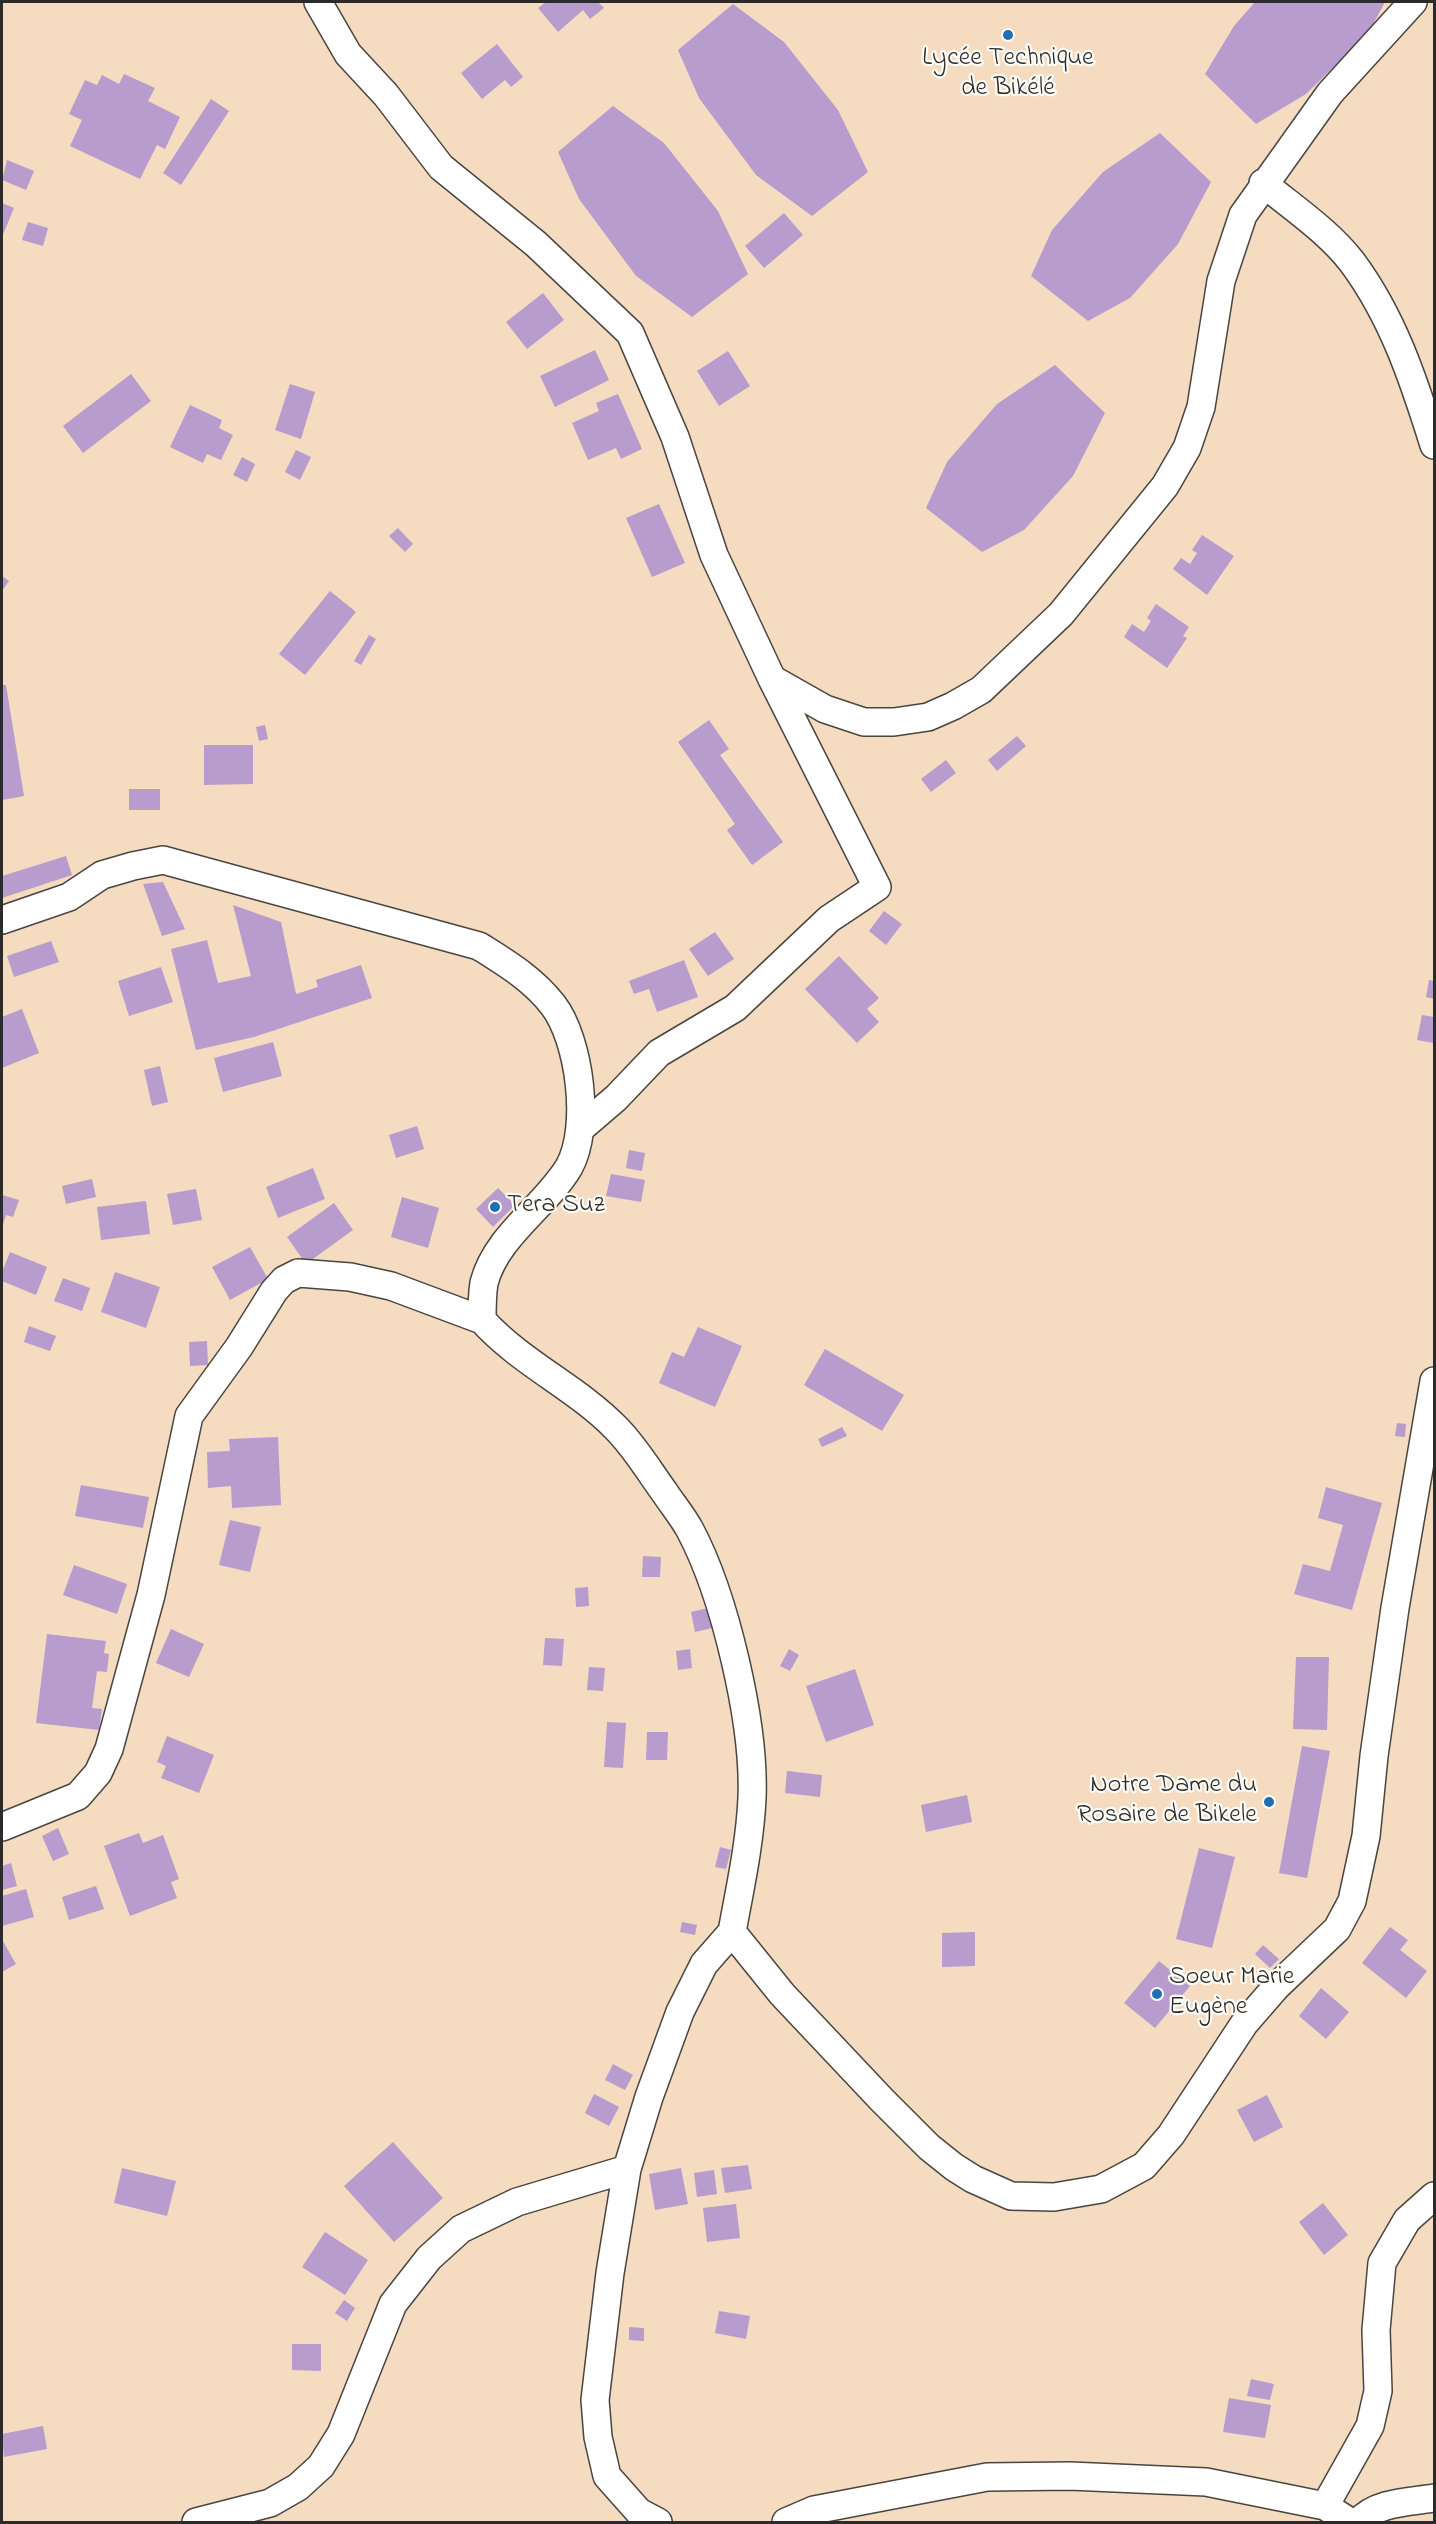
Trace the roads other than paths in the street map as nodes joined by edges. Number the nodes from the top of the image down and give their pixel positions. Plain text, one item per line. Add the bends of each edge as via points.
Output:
1 (318, 2) edge
2 (1413, 2) edge
3 (1263, 183) junction
4 (1434, 445) edge
5 (772, 679) junction
6 (2, 920) edge
7 (581, 1128) junction
8 (482, 1320) junction
9 (1434, 1381) edge
10 (2, 1827) edge
11 (732, 1932) junction
12 (627, 2169) junction
13 (1434, 2196) edge
14 (1434, 2498) edge
15 (1325, 2506) junction
16 (196, 2523) edge
17 (658, 2523) edge
18 (786, 2523) edge
19 (1350, 2523) edge
20 (1359, 2523) edge

1 - 5 street via 348,54 386,95 441,167 537,244 630,333 675,437 714,555
2 - 3 street via 1330,93
3 - 4 street via 1325,234 1351,261 1375,296 1412,375
3 - 5 street via 1243,215 1221,281 1201,407 1187,448 1166,486 1061,614 981,690 928,717 864,722 825,709
5 - 7 street via 877,887 829,919 735,1008 659,1053
6 - 7 street via 69,897 102,875 163,860 479,946 520,971 554,1006 567,1032 579,1081
7 - 8 street via 571,1164 495,1258 484,1282
8 - 10 street via 391,1286 350,1277 298,1273 284,1280 189,1416 151,1595 109,1749 98,1773 78,1796
8 - 11 street via 499,1339 616,1427 690,1529 708,1569 739,1684 752,1765 750,1829
9 - 11 street via 1395,1608 1365,1836 1352,1902 1337,1929 1244,2025 1171,2135 1144,2166 1101,2189 1054,2197 1011,2196 973,2179 929,2147 882,2100 782,1994
11 - 12 street via 704,1964 680,2012
12 - 16 street via 517,2202 461,2229 429,2258 393,2304 341,2434 321,2466 298,2487 270,2503
12 - 17 street via 595,2400 598,2437 607,2476 639,2512
13 - 15 street via 1407,2220 1382,2263 1378,2391 1370,2426
14 - 20 street via 1378,2509
15 - 18 street via 1206,2482 987,2476 814,2510
15 - 19 street

